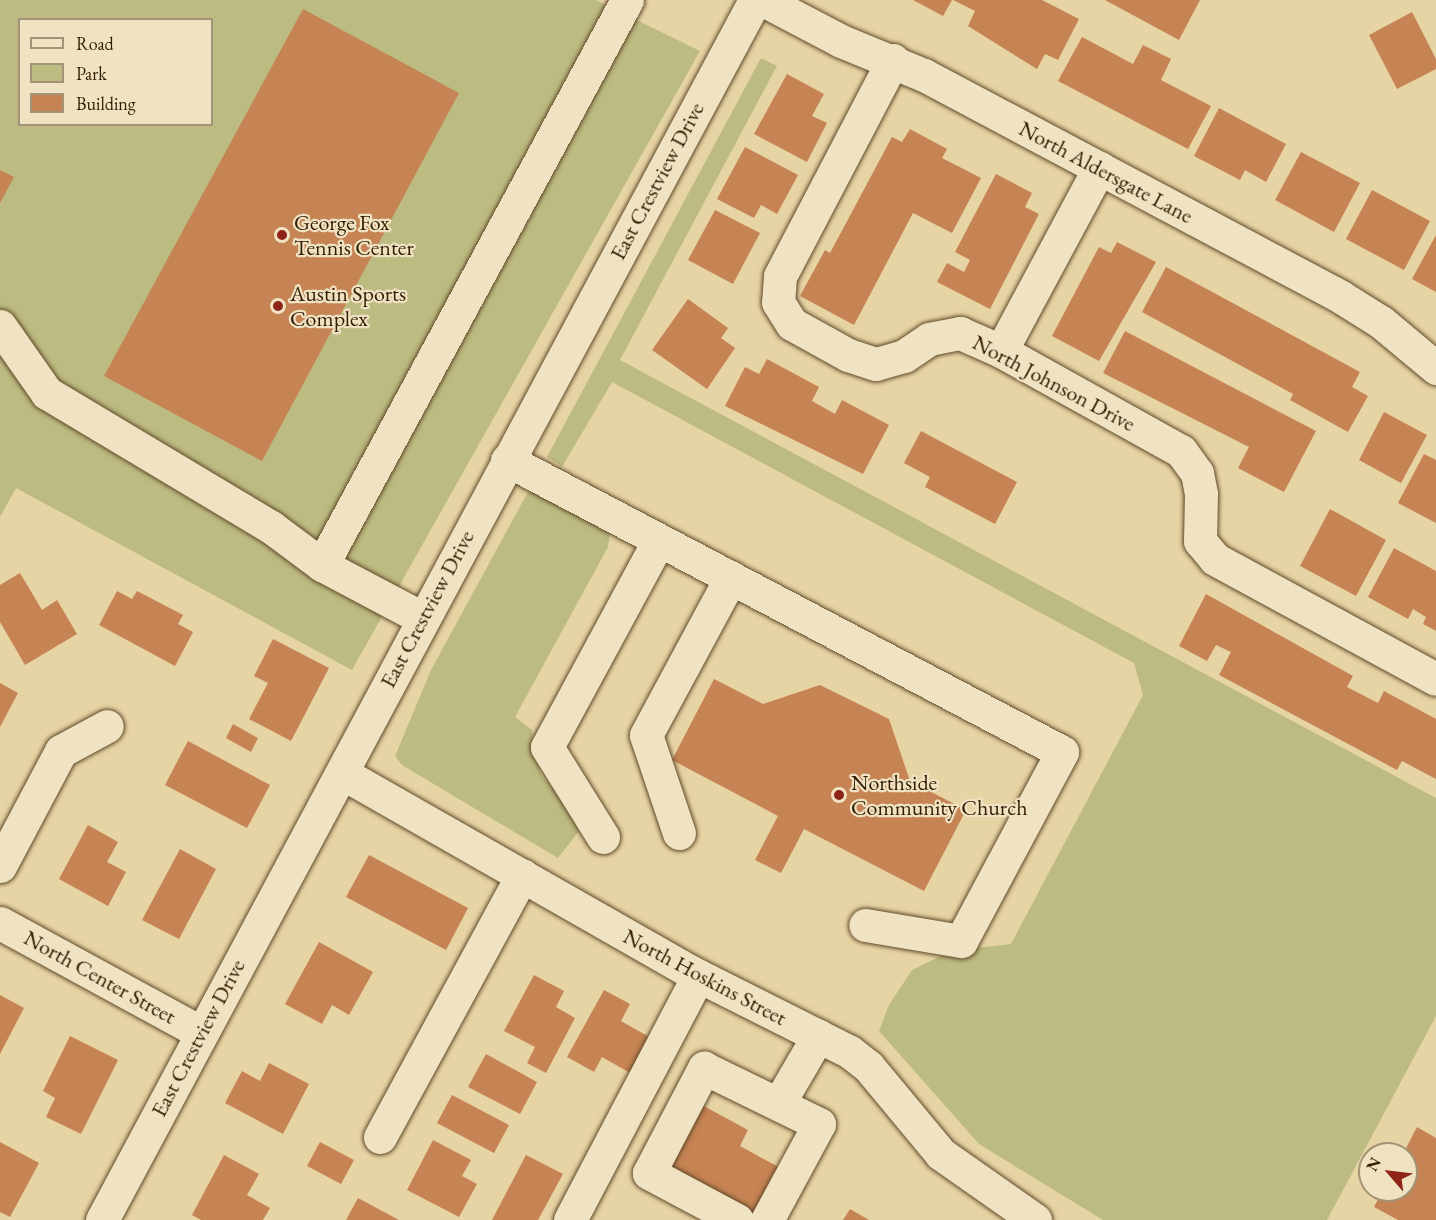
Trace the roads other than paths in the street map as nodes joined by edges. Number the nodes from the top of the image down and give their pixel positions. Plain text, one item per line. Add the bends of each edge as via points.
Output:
1 (627, 0) edge
2 (755, 0) edge
3 (763, 0) edge
4 (893, 60) junction
5 (1099, 168) junction
6 (0, 326) edge
7 (1001, 351) junction
8 (1436, 368) edge
9 (507, 460) junction
10 (659, 540) junction
11 (322, 566) junction
12 (731, 577) junction
13 (422, 618) junction
14 (1436, 679) edge
15 (107, 726) dead end
16 (342, 773) junction
17 (678, 833) dead end
18 (603, 837) dead end
19 (0, 866) edge
20 (522, 875) junction
21 (0, 923) edge
22 (865, 925) dead end
23 (698, 976) junction
24 (200, 1032) junction
25 (818, 1036) junction
26 (779, 1103) junction
27 (380, 1137) dead end
28 (1032, 1219) edge
29 (102, 1220) edge
30 (570, 1220) edge
31 (737, 1220) edge
32 (767, 1220) edge

1 - 11 street
2 - 9 street, East Crestview Drive
3 - 4 street, North Aldersgate Lane via 841,41
4 - 5 street, North Aldersgate Lane
4 - 7 street, North Johnson Drive via 780,276 778,302 792,324 848,355 876,364 904,356 929,339 960,333
5 - 7 street
5 - 8 street, North Aldersgate Lane via 1341,297 1382,322
6 - 11 street via 47,393 272,527
7 - 14 street, North Johnson Drive via 1181,451 1197,473 1202,494 1200,541 1215,559
9 - 10 street
9 - 13 street, East Crestview Drive
10 - 12 street
10 - 18 street via 548,747
11 - 13 street
12 - 17 street via 646,735
12 - 22 street via 1062,752 961,940
13 - 16 street, East Crestview Drive
15 - 19 street via 61,751
16 - 20 street, North Hoskins Street
16 - 24 street, East Crestview Drive
20 - 23 street, North Hoskins Street
20 - 27 street
21 - 24 street, North Center Street
23 - 25 street, North Hoskins Street
23 - 30 street
24 - 29 street, East Crestview Drive
25 - 26 street
25 - 28 street, North Hoskins Street via 868,1066 941,1154
26 - 31 street via 704,1068 649,1173
26 - 32 street via 819,1124

